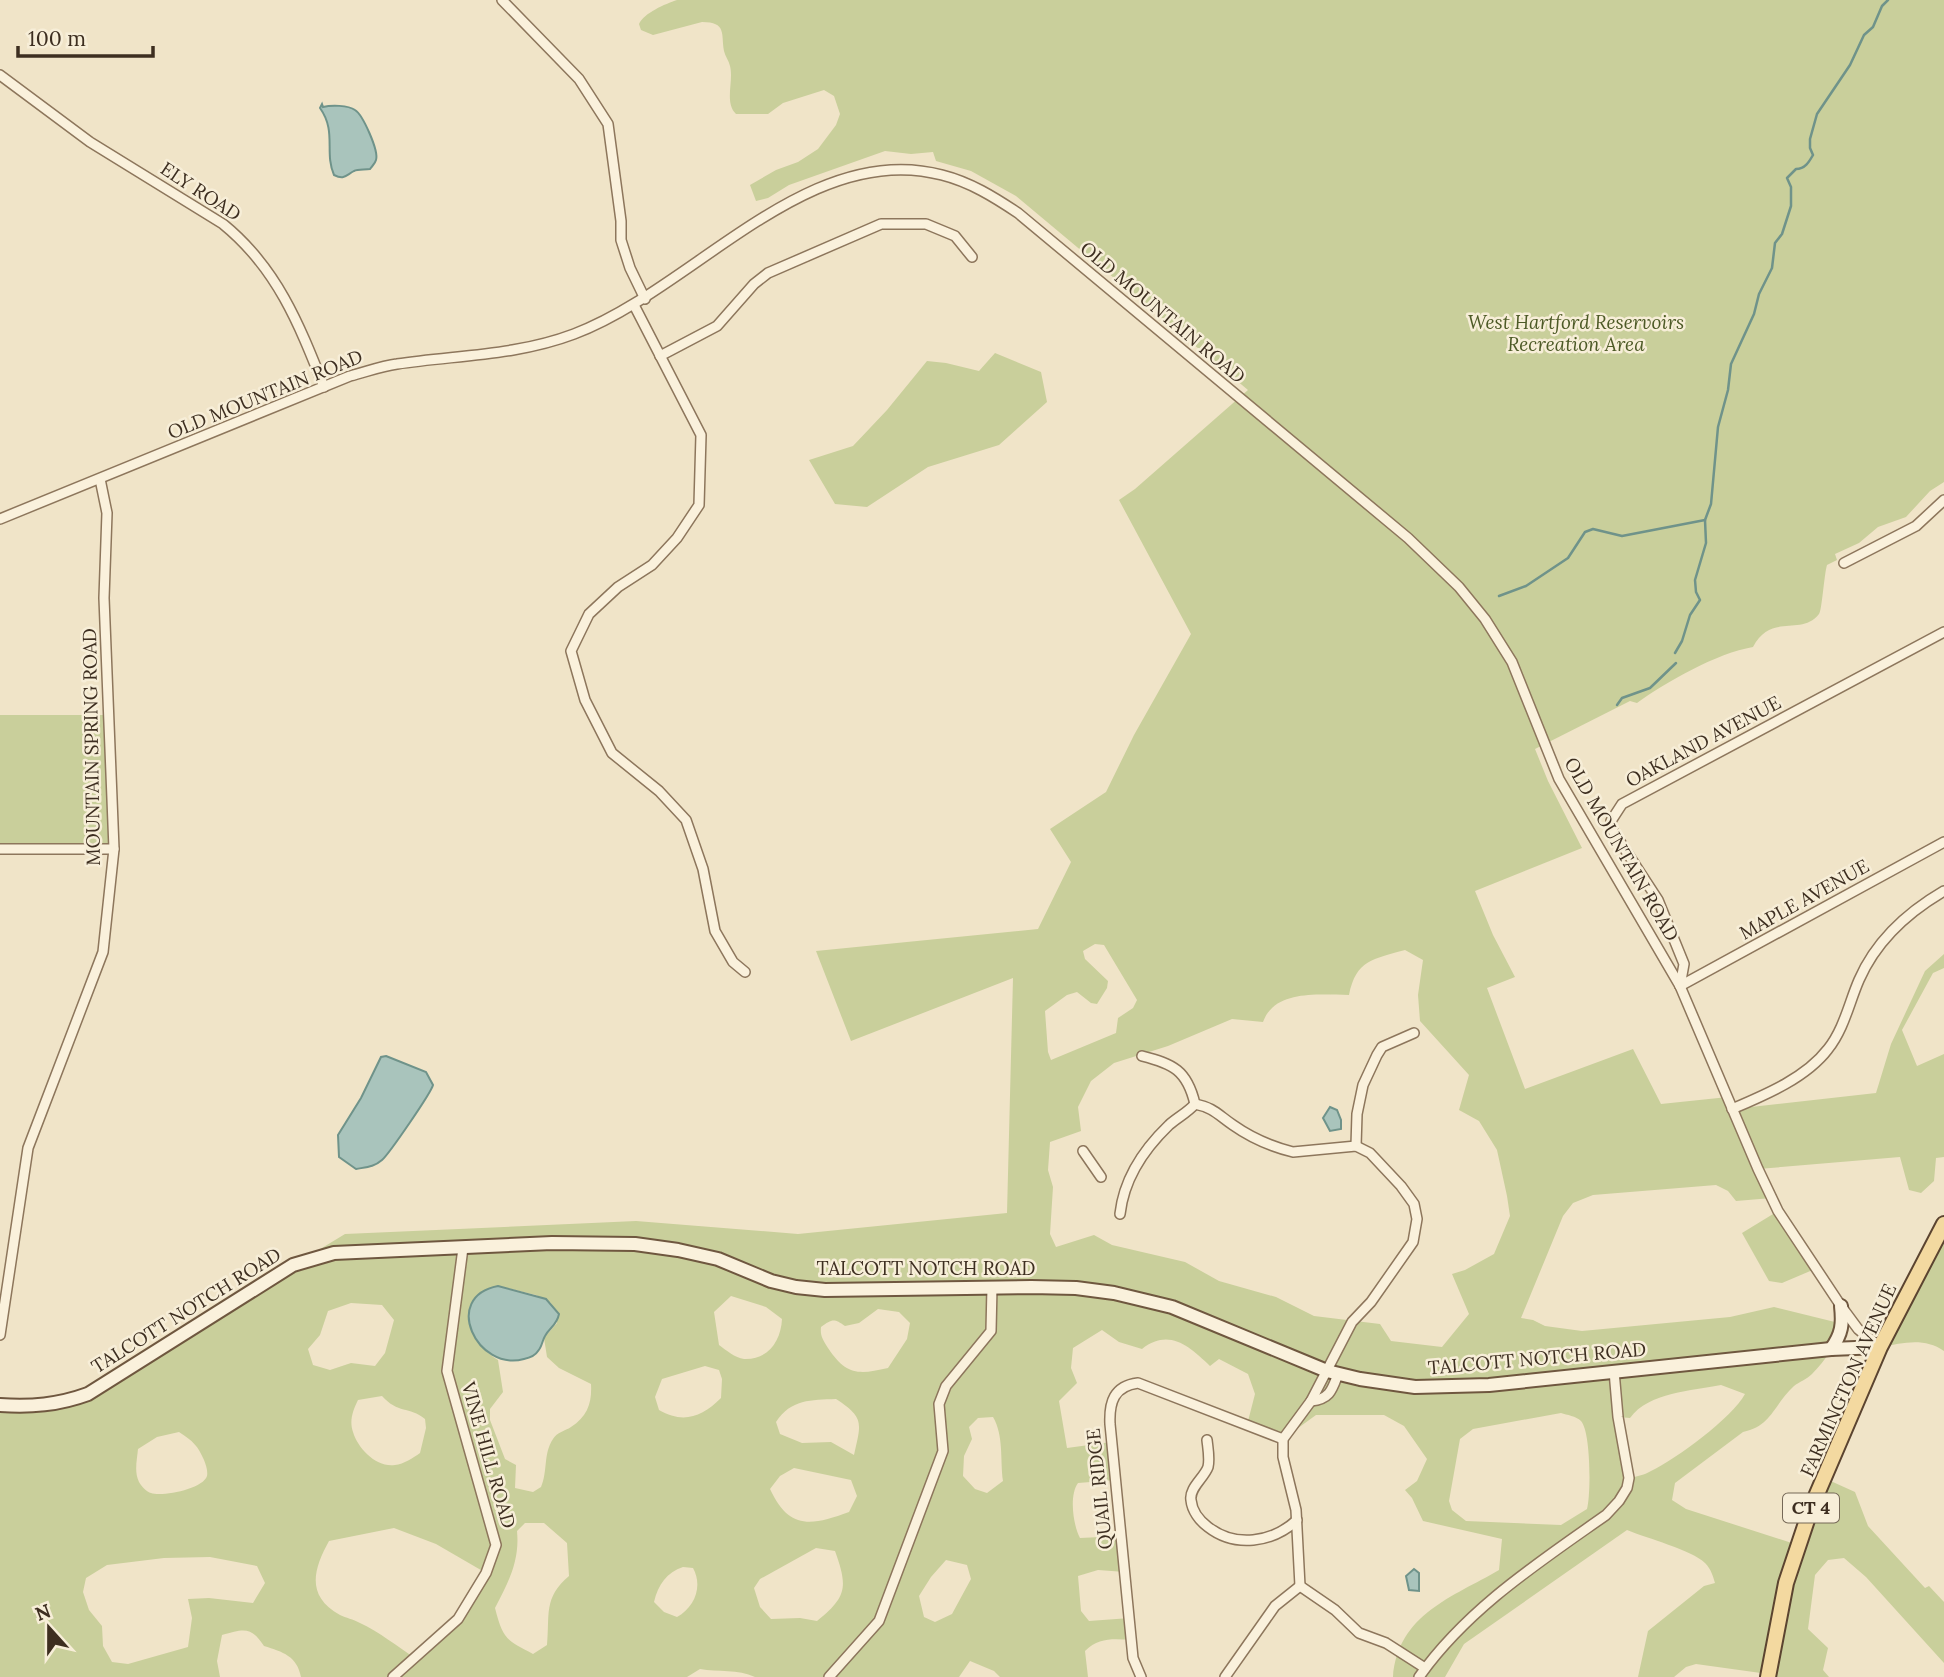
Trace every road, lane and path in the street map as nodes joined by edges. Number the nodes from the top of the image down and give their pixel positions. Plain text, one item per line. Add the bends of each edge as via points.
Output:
1 (502, 0) edge
2 (0, 75) edge
3 (972, 257) dead end
4 (645, 299) junction
5 (634, 305) junction
6 (660, 356) junction
7 (324, 387) junction
8 (100, 479) junction
9 (1944, 500) edge
10 (0, 519) edge
11 (1844, 563) dead end
12 (1944, 632) edge
13 (1944, 842) edge
14 (0, 849) edge
15 (114, 849) junction
16 (1944, 891) edge
17 (745, 972) dead end
18 (1680, 986) junction
19 (1414, 1033) dead end
20 (1142, 1056) dead end
21 (1195, 1104) junction
22 (1732, 1109) junction
23 (1356, 1146) junction
24 (1083, 1151) dead end
25 (1101, 1177) dead end
26 (1120, 1214) dead end
27 (1944, 1224) edge
28 (463, 1248) junction
29 (992, 1287) junction
30 (1841, 1306) junction
31 (0, 1335) edge
32 (1881, 1347) junction
33 (1831, 1349) junction
34 (1614, 1371) junction
35 (1333, 1372) junction
36 (0, 1405) edge
37 (1283, 1439) junction
38 (1207, 1440) dead end
39 (1297, 1520) junction
40 (1277, 1534) junction
41 (1299, 1540) junction
42 (1300, 1586) junction
43 (1425, 1668) junction
44 (393, 1677) edge
45 (829, 1677) edge
46 (1141, 1677) edge
47 (1225, 1677) edge
48 (1419, 1677) edge
49 (1768, 1677) edge

1 - 4 street via 579,79 608,124 621,240
2 - 7 street, ELY ROAD via 90,142 239,237 278,284
3 - 6 street via 955,236 926,224 881,224 768,273 717,326
4 - 5 street, OLD MOUNTAIN ROAD
4 - 18 street, OLD MOUNTAIN ROAD via 798,197 846,177 886,169 925,171 993,196 1399,531 1459,587 1512,663 1559,779
5 - 6 street
5 - 7 street, OLD MOUNTAIN ROAD via 548,343 394,364
6 - 17 street via 701,435 699,505 652,565 618,587 589,614 571,651 585,700 612,753 686,820 703,869 715,931 733,962
7 - 8 street, OLD MOUNTAIN ROAD
8 - 10 street, OLD MOUNTAIN ROAD
8 - 15 street, MOUNTAIN SPRING ROAD via 107,513 104,598
9 - 11 street via 1916,526
12 - 18 street, OAKLAND AVENUE via 1622,804 1615,812 1611,821 1614,836 1658,900 1684,964
13 - 18 street, MAPLE AVENUE
14 - 15 street
15 - 31 street, MOUNTAIN SPRING ROAD via 103,952 28,1148
16 - 22 street via 1908,915 1873,954 1828,1049 1787,1082
18 - 22 street, OLD MOUNTAIN ROAD
19 - 23 street via 1382,1047 1377,1055 1363,1085
20 - 21 street via 1179,1070
21 - 23 street via 1211,1108 1234,1126 1284,1150
21 - 26 street via 1140,1158 1125,1189
22 - 30 street, OLD MOUNTAIN ROAD via 1778,1211
23 - 35 street via 1370,1153 1401,1186 1414,1204 1417,1219 1413,1242 1352,1322
24 - 25 street
27 - 32 main road, FARMINGTON AVENUE / CT 4
28 - 29 street, TALCOTT NOTCH ROAD via 552,1242 635,1244 718,1259 796,1287
28 - 36 street, TALCOTT NOTCH ROAD via 312,1257 88,1394 42,1406
28 - 44 street, VINE HILL ROAD via 447,1371 496,1545 486,1573 458,1619
29 - 35 street, TALCOTT NOTCH ROAD via 1076,1288 1143,1299
29 - 45 street via 991,1331 946,1386 939,1404 943,1451 879,1621
30 - 32 street, OLD MOUNTAIN ROAD via 1858,1329
30 - 33 street via 1843,1324
32 - 33 street, TALCOTT NOTCH ROAD
32 - 49 main road, FARMINGTON AVENUE / CT 4 via 1794,1557 1780,1605
33 - 34 street, TALCOTT NOTCH ROAD
34 - 35 street, TALCOTT NOTCH ROAD via 1449,1388 1388,1384
34 - 43 street via 1629,1470 1627,1488 1619,1501 1482,1606
35 - 37 street via 1331,1393 1311,1401
37 - 39 street
37 - 46 street, QUAIL RIDGE via 1138,1384 1118,1389 1109,1408 1110,1424 1133,1658
38 - 40 street via 1209,1463 1191,1495 1201,1522 1233,1541
39 - 40 street
39 - 41 street
40 - 41 street
41 - 42 street
42 - 43 street via 1359,1633 1386,1643
42 - 47 street via 1275,1606
43 - 48 street

